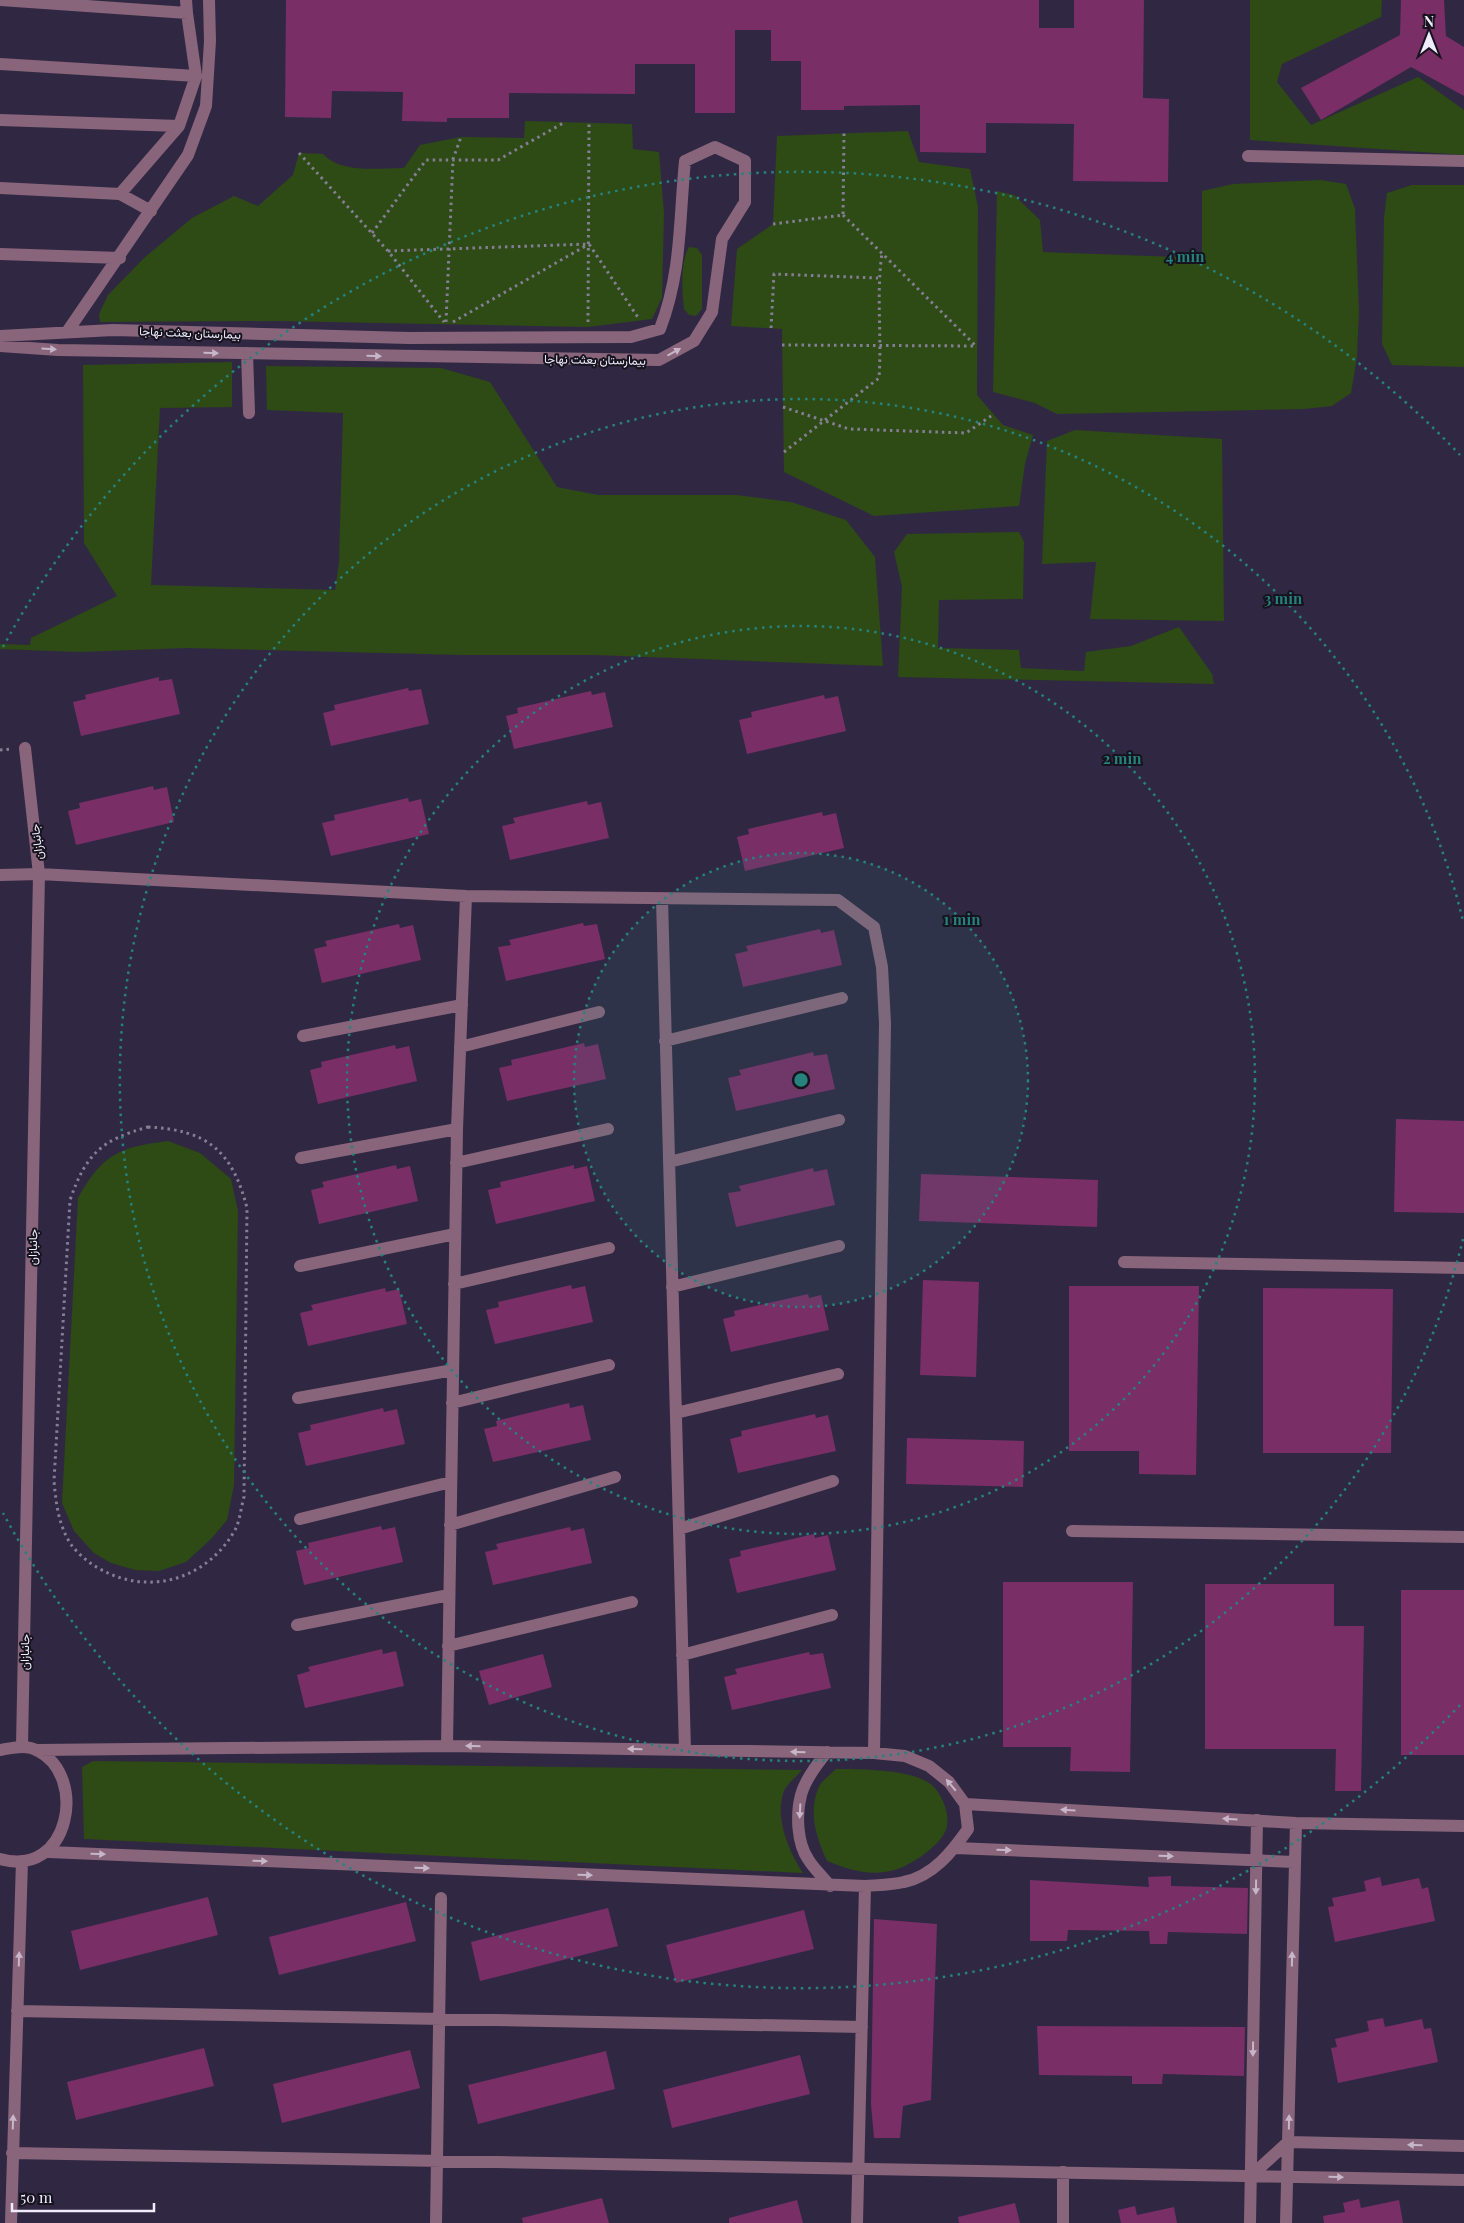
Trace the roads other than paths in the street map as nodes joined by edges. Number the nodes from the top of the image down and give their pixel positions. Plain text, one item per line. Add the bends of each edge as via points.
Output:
1 (1, 0) edge
2 (209, 0) edge
3 (186, 6) edge
4 (0, 64) edge
5 (196, 76) junction
6 (0, 120) edge
7 (179, 126) junction
8 (1248, 156) dead end
9 (1464, 161) edge
10 (0, 188) edge
11 (120, 194) junction
12 (151, 211) junction
13 (0, 254) edge
14 (120, 258) junction
15 (67, 332) junction
16 (0, 336) edge
17 (0, 346) edge
18 (248, 353) junction
19 (249, 413) dead end
20 (25, 748) dead end
21 (39, 874) junction
22 (0, 875) edge
23 (466, 896) junction
24 (662, 899) junction
25 (842, 998) dead end
26 (462, 1005) junction
27 (600, 1012) dead end
28 (304, 1036) dead end
29 (666, 1041) junction
30 (460, 1047) junction
31 (839, 1120) dead end
32 (457, 1129) junction
33 (608, 1129) dead end
34 (301, 1158) dead end
35 (669, 1162) junction
36 (456, 1163) junction
37 (455, 1234) junction
38 (839, 1246) dead end
39 (609, 1248) dead end
40 (1124, 1262) dead end
41 (300, 1266) dead end
42 (1464, 1268) edge
43 (454, 1284) junction
44 (672, 1287) junction
45 (609, 1365) dead end
46 (453, 1370) junction
47 (838, 1374) dead end
48 (298, 1398) dead end
49 (452, 1402) junction
50 (676, 1413) junction
51 (615, 1476) dead end
52 (833, 1481) dead end
53 (451, 1482) junction
54 (300, 1519) dead end
55 (450, 1525) junction
56 (679, 1529) junction
57 (1072, 1531) dead end
58 (1464, 1537) edge
59 (449, 1595) junction
60 (632, 1602) dead end
61 (832, 1615) dead end
62 (297, 1624) dead end
63 (448, 1646) junction
64 (682, 1655) junction
65 (22, 1746) junction
66 (447, 1746) junction
67 (0, 1750) edge
68 (38, 1750) junction
69 (684, 1750) junction
70 (827, 1752) junction
71 (874, 1753) junction
72 (965, 1804) junction
73 (1258, 1820) junction
74 (1296, 1823) junction
75 (1464, 1826) edge
76 (955, 1848) junction
77 (49, 1852) junction
78 (0, 1859) edge
79 (1257, 1860) junction
80 (22, 1861) junction
81 (1294, 1862) junction
82 (830, 1886) junction
83 (865, 1886) junction
84 (442, 1898) dead end
85 (17, 2011) junction
86 (439, 2019) junction
87 (862, 2027) junction
88 (1288, 2142) junction
89 (1464, 2146) edge
90 (12, 2153) junction
91 (437, 2161) junction
92 (859, 2169) junction
93 (1063, 2172) junction
94 (1251, 2176) junction
95 (1288, 2176) junction
96 (1464, 2180) edge
97 (10, 2223) edge
98 (436, 2223) edge
99 (857, 2223) edge
100 (1063, 2223) edge
101 (1250, 2223) edge
102 (1286, 2223) edge

1 - 3 street
2 - 12 street via 206,106 188,155
3 - 5 street
4 - 5 street
5 - 7 street
6 - 7 street
7 - 11 street
8 - 9 street
10 - 11 street
11 - 12 street
12 - 14 street
13 - 14 street
14 - 15 street
15 - 16 street, بیمارستان بعثت نهاجا
18 -> 15 street, بیمارستان بعثت نهاجا via 659,360 694,341 712,312 722,239 745,202 745,161 715,147 684,161 680,243 671,300 660,329 631,337 409,338 113,330
17 -> 18 street, بیمارستان بعثت نهاجا
18 - 19 street
20 - 21 street, جانبازان
21 - 22 street
21 - 23 street
21 - 65 street, جانبازان
23 - 24 street
23 - 26 street
24 - 29 street
24 - 71 street via 838,900 874,927 882,967 885,1023
25 - 29 street
26 - 28 street
26 - 30 street
27 - 30 street
29 - 35 street
30 - 32 street
31 - 35 street
32 - 34 street
32 - 36 street
33 - 36 street
35 - 44 street
36 - 37 street
37 - 41 street
37 - 43 street
38 - 44 street
39 - 43 street
40 - 42 street
43 - 46 street
44 - 50 street
45 - 49 street
46 - 48 street
46 - 49 street
47 - 50 street
49 - 53 street
50 - 56 street
51 - 55 street
52 - 56 street
53 - 54 street
53 - 55 street
55 - 59 street
56 - 64 street
57 - 58 street
59 - 62 street
59 - 63 street
60 - 63 street
61 - 64 street
63 - 66 street
64 - 69 street
65 - 67 street
65 - 68 street
66 - 68 street
69 -> 66 street
68 - 77 street via 56,1769 64,1784 67,1804 59,1837
70 -> 69 street
70 - 71 street
70 -> 82 street via 801,1794 799,1812 800,1838 807,1858
72 -> 71 street via 949,1782 929,1766 906,1756
73 -> 72 street
72 - 76 street via 968,1829
73 - 74 street
73 - 79 street
74 - 75 street
74 - 81 street
76 -> 79 street
76 - 83 street via 936,1867 905,1882
77 - 80 street via 30,1861
77 -> 82 street
78 - 80 street
79 - 81 street
79 -> 94 street
85 -> 80 street
88 -> 81 street
82 - 83 street
83 - 87 street
84 - 86 street
85 - 86 street
90 -> 85 street
86 - 87 street
86 - 91 street
87 - 92 street
89 -> 88 street
88 - 94 street
88 - 95 street
90 - 91 street
90 - 97 street
91 - 92 street
91 - 98 street
92 - 93 street
92 - 99 street
93 - 94 street
93 - 100 street
94 - 95 street
94 - 101 street
95 -> 96 street
95 - 102 street

